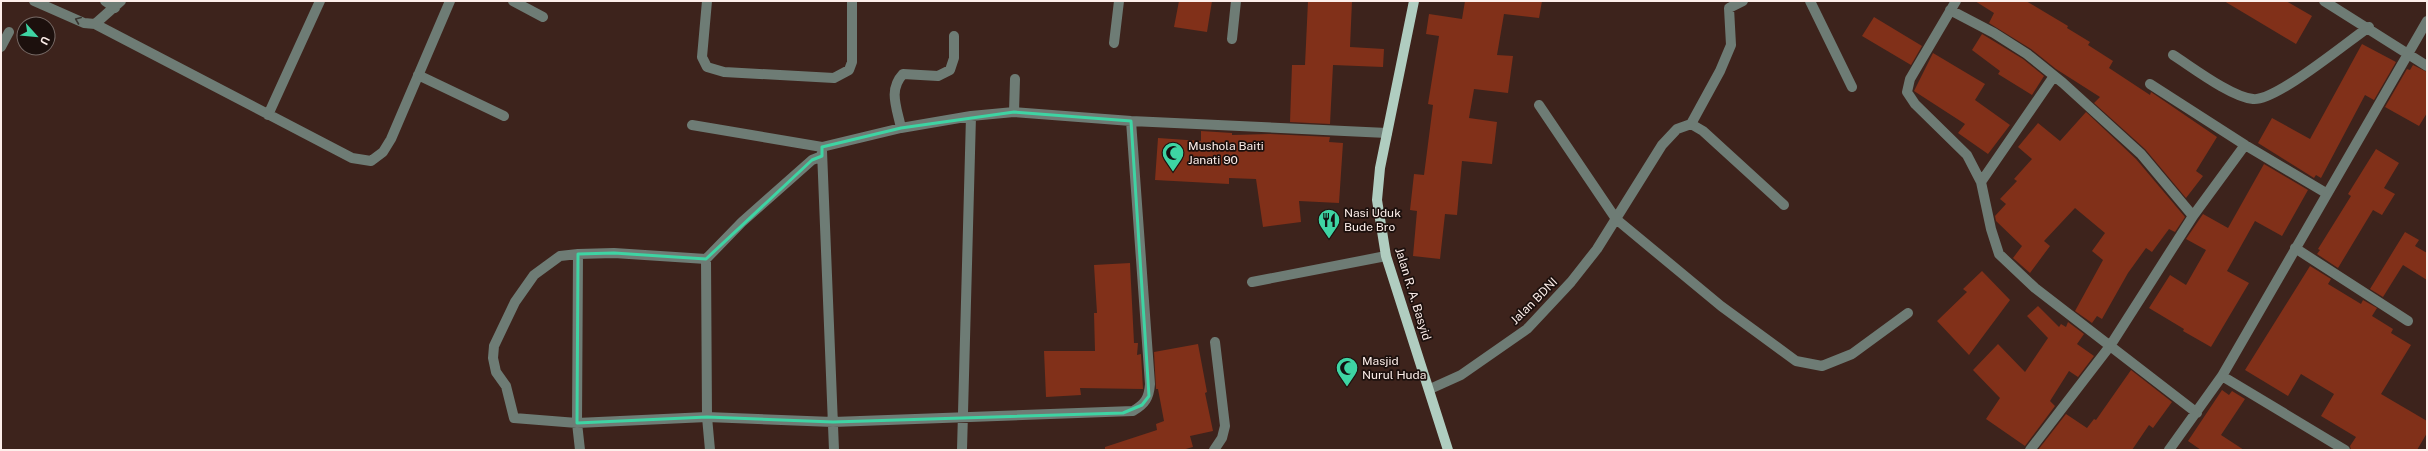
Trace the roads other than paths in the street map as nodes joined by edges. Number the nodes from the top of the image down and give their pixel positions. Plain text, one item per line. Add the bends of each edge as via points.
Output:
1 (34, 1) edge
2 (105, 1) edge
3 (320, 1) edge
4 (450, 1) edge
5 (513, 1) edge
6 (707, 1) edge
7 (852, 1) edge
8 (1119, 1) edge
9 (1236, 1) edge
10 (1414, 1) edge
11 (1743, 1) edge
12 (1810, 1) edge
13 (1956, 1) edge
14 (2324, 1) edge
15 (118, 5) edge
16 (1950, 10) junction
17 (543, 17) dead end
18 (2427, 21) edge
19 (95, 24) junction
20 (2368, 28) junction
21 (9, 32) dead end
22 (954, 36) dead end
23 (1232, 39) dead end
24 (1114, 43) dead end
25 (1, 47) edge
26 (2408, 54) junction
27 (2172, 55) dead end
28 (2427, 66) edge
29 (418, 74) junction
30 (2054, 76) junction
31 (1015, 79) dead end
32 (2150, 84) dead end
33 (1852, 87) dead end
34 (1539, 105) dead end
35 (1014, 112) junction
36 (268, 115) junction
37 (504, 116) dead end
38 (971, 116) junction
39 (1131, 121) junction
40 (1691, 124) junction
41 (692, 125) dead end
42 (901, 128) junction
43 (1387, 133) junction
44 (2245, 145) junction
45 (822, 151) junction
46 (1981, 182) junction
47 (2326, 193) junction
48 (1784, 205) dead end
49 (2193, 216) junction
50 (1616, 219) junction
51 (2295, 248) junction
52 (578, 254) junction
53 (1386, 256) junction
54 (706, 259) junction
55 (1252, 282) dead end
56 (1908, 313) dead end
57 (2408, 321) dead end
58 (1215, 342) dead end
59 (2110, 346) junction
60 (2222, 376) junction
61 (1430, 389) junction
62 (2197, 413) junction
63 (962, 416) junction
64 (707, 417) junction
65 (833, 422) junction
66 (577, 423) junction
67 (580, 450) edge
68 (710, 450) edge
69 (834, 450) edge
70 (962, 450) edge
71 (1214, 450) edge
72 (1448, 450) edge
73 (2030, 450) edge
74 (2169, 450) edge
75 (2345, 450) edge

19 -> 1 street via 84,23
2 - 15 street
3 - 36 street
4 - 29 street
5 - 17 street
6 - 7 street via 702,57 707,67 724,72 834,78 849,70 852,62
8 - 24 street
9 - 23 street
10 - 43 main road, Jalan R. A. Basyid
11 - 40 street via 1730,8 1732,45
12 - 33 street
13 - 16 street
14 - 20 street
15 - 19 street
16 - 30 street via 2027,54
16 - 46 street via 1910,79 1907,92 1967,155
18 - 26 street
19 - 36 street
20 - 26 street
20 - 27 street via 2314,68 2268,97 2253,99 2238,95
21 - 25 street
22 - 42 street via 954,58 950,70 938,76 903,74 896,81 893,91
26 - 28 street
26 - 47 street
29 - 36 street via 391,139 383,152 370,161 352,158
29 - 37 street
30 - 46 street
30 - 49 street via 2141,154
31 - 35 street
32 - 44 street
34 - 50 street
35 - 38 street
35 - 39 street
38 - 42 street
38 - 63 street
39 - 43 street
39 - 63 street via 1149,396 1133,411 1123,413
40 - 48 street via 1703,131
40 - 50 street, Jalan BDNI via 1677,129 1662,145
41 - 45 street
42 - 45 street
43 - 53 main road, Jalan R. A. Basyid via 1377,200
44 - 47 street
44 - 49 street
45 - 54 street via 742,222
45 - 65 street
46 - 59 street via 1999,254 2035,288
47 - 51 street
49 - 59 street
50 - 56 street via 1722,306 1796,361 1822,366 1852,354
50 - 61 street, Jalan BDNI via 1571,282 1527,329 1460,375
51 - 57 street
51 - 60 street
52 - 54 street via 614,253
52 - 66 street
52 - 66 street via 560,256 534,275 498,333 493,358 496,372 506,386 515,419
53 - 55 street
53 - 61 main road, Jalan R. A. Basyid
54 - 64 street
58 - 71 street via 1226,426
59 - 62 street
59 - 73 street
60 - 62 street
60 - 75 street
61 - 72 main road, Jalan R. A. Basyid
62 - 74 street
63 - 65 street
63 - 70 street
64 - 65 street
64 - 66 street
64 - 68 street
65 - 69 street
66 - 67 street

